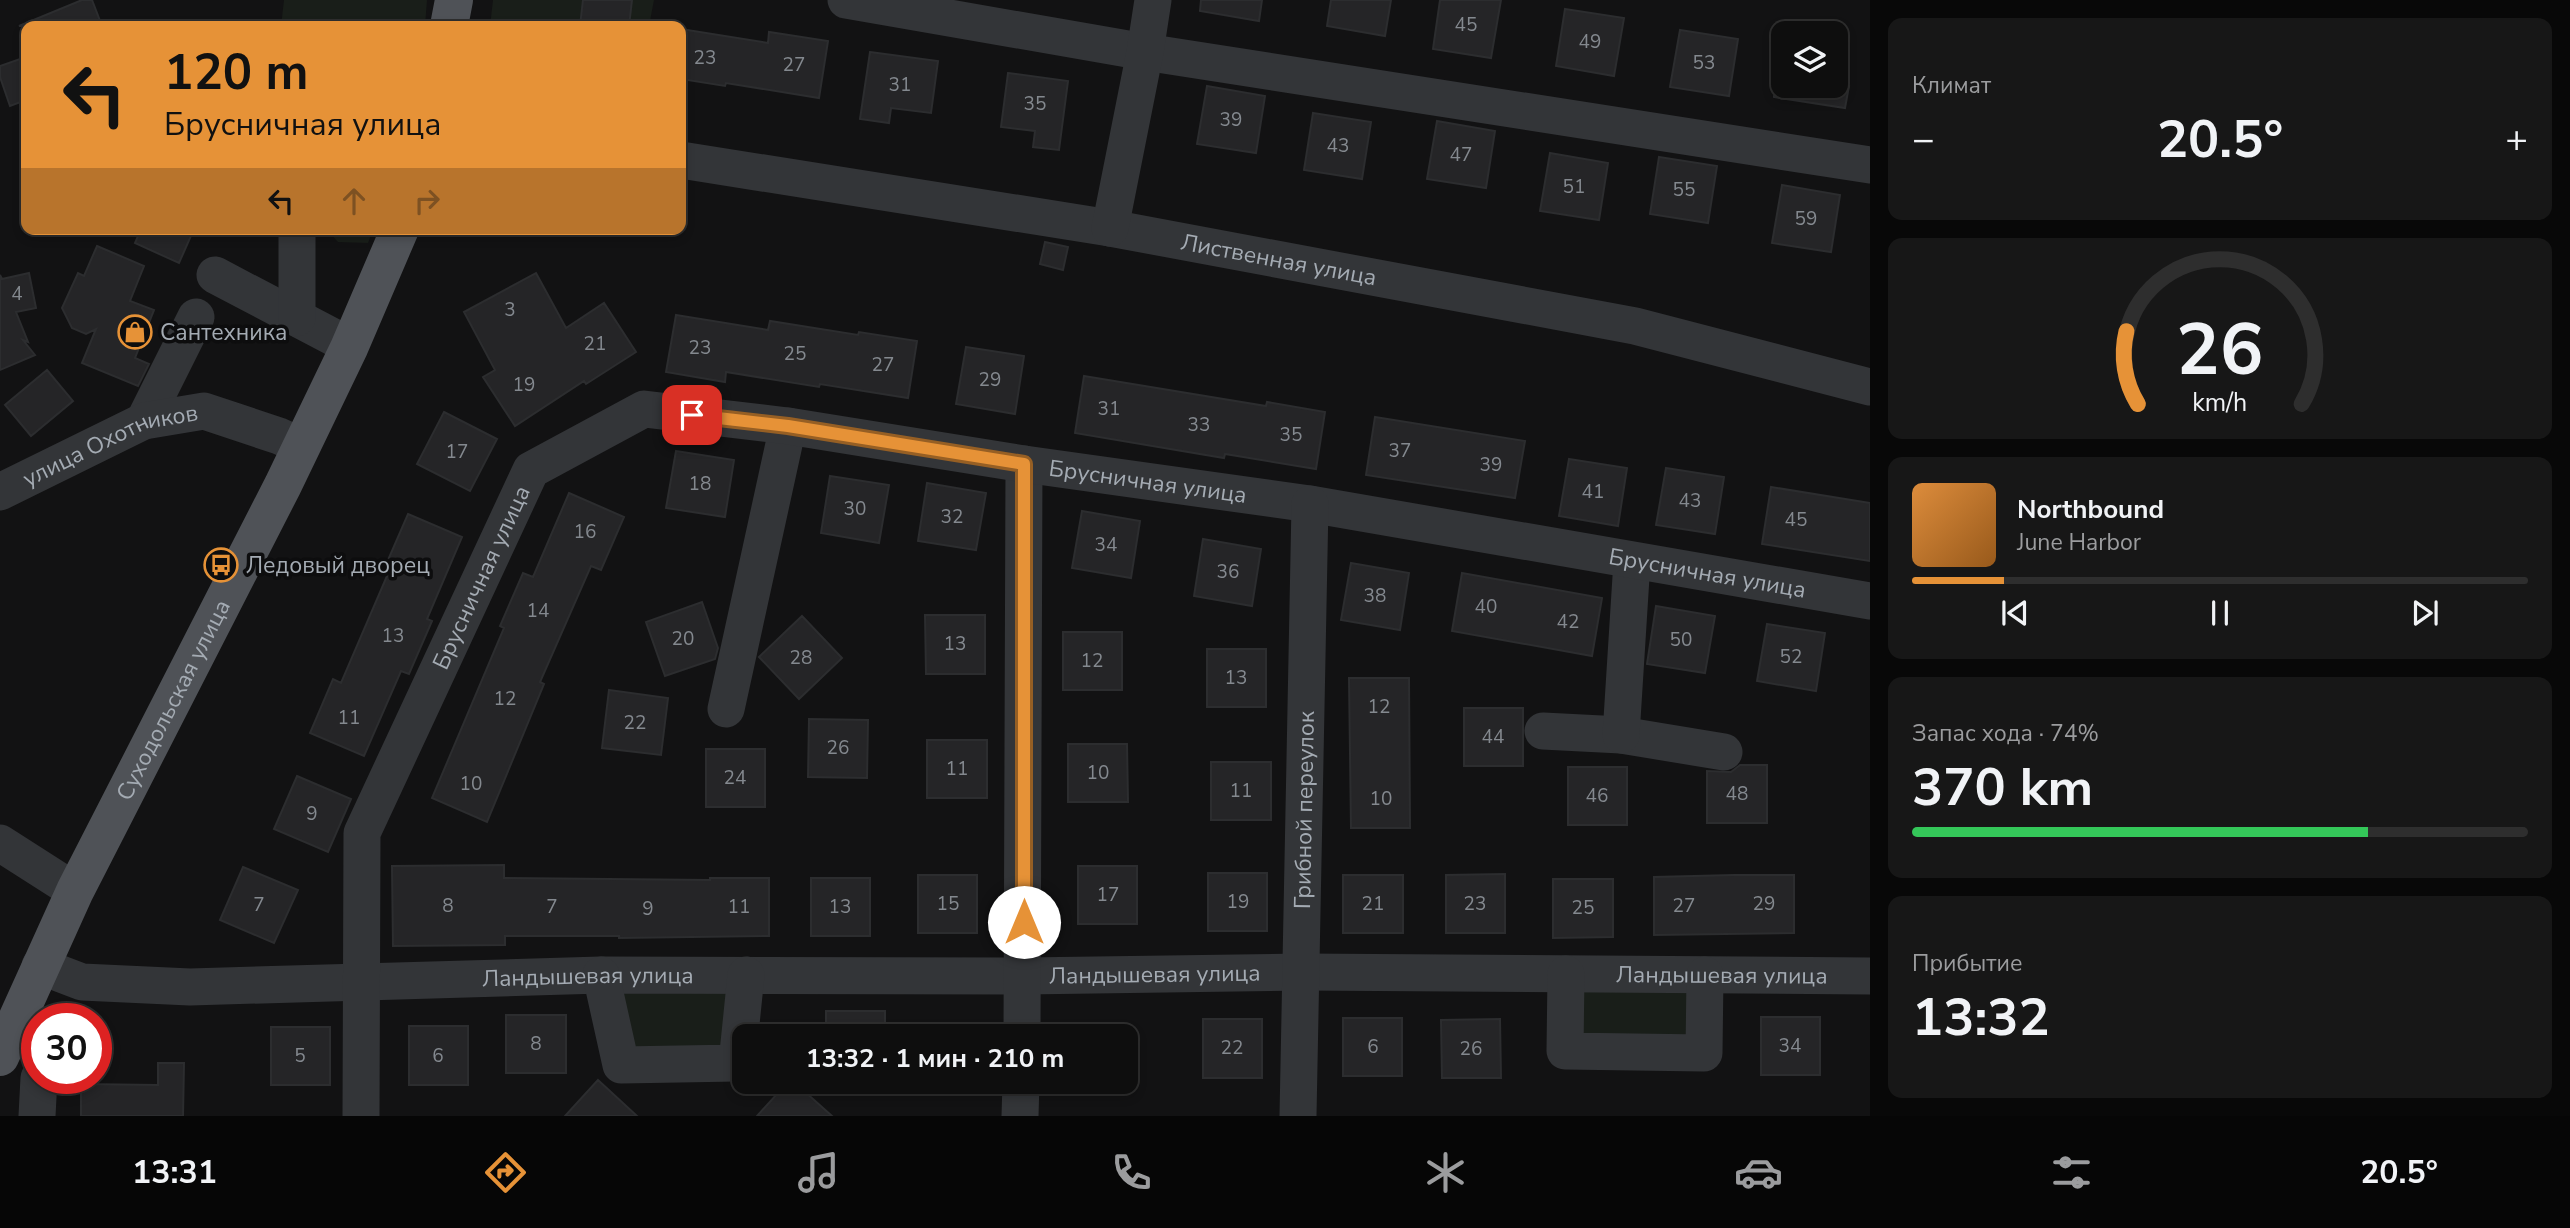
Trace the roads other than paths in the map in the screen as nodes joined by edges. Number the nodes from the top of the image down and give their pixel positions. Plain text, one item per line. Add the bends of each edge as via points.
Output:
1 (454, 0) edge
2 (846, 0) edge
3 (1153, 0) edge
4 (450, 21) edge
5 (1145, 52) junction
6 (686, 161) edge
7 (1870, 165) edge
8 (1110, 228) junction
9 (297, 235) edge
10 (397, 235) edge
11 (215, 275) dead end
12 (196, 317) dead end
13 (297, 318) junction
14 (349, 348) junction
15 (1870, 387) edge
16 (144, 421) junction
17 (788, 426) junction
18 (301, 446) junction
19 (1024, 464) junction
20 (2, 484) edge
21 (1310, 504) junction
22 (1632, 561) junction
23 (1870, 600) edge
24 (726, 709) dead end
25 (1543, 731) dead end
26 (1621, 735) junction
27 (1724, 752) dead end
28 (0, 843) edge
29 (75, 891) junction
30 (40, 966) junction
31 (1303, 972) junction
32 (1566, 974) junction
33 (601, 975) junction
34 (746, 975) junction
35 (1705, 975) junction
36 (1024, 976) junction
37 (1870, 976) edge
38 (361, 983) junction
39 (1022, 1024) edge
40 (0, 1057) edge
41 (38, 1094) edge
42 (1021, 1094) edge
43 (37, 1116) edge
44 (361, 1116) edge
45 (1020, 1116) edge
46 (1298, 1116) edge

1 - 4 main road
2 - 5 street
3 - 5 street
5 - 7 street
5 - 8 street
6 - 8 street, Лиственная улица
8 - 15 street, Лиственная улица via 1634,326
9 - 13 street
10 - 14 main road, Суходольская улица
11 - 13 street
12 - 16 street
13 - 14 street
14 - 18 main road, Суходольская улица
16 - 18 street, улица Охотников via 204,411
16 - 20 street, улица Охотников
17 - 19 street, Брусничная улица
17 - 24 street
17 - 38 street, Брусничная улица via 643,409 531,470 362,833
18 - 29 main road, Суходольская улица
19 - 21 street, Брусничная улица
19 - 36 street
21 - 22 street, Брусничная улица
21 - 31 street, Грибной переулок
22 - 23 street, Брусничная улица
22 - 26 street
25 - 26 street
26 - 27 street
28 - 29 street
29 - 30 main road, Суходольская улица
30 - 38 street, Ландышевая улица via 82,982 190,987
30 - 40 main road, Суходольская улица
31 - 32 street, Ландышевая улица
31 - 36 street, Ландышевая улица
31 - 46 street, Грибной переулок
32 - 35 street, Ландышевая улица
32 - 35 street via 1565,1051 1704,1053
33 - 34 street, Ландышевая улица
33 - 34 street via 621,1065 737,1063
33 - 38 street, Ландышевая улица
34 - 36 street, Ландышевая улица
35 - 37 street, Ландышевая улица
36 - 39 street
38 - 44 street, Брусничная улица
41 - 43 street
42 - 45 street

